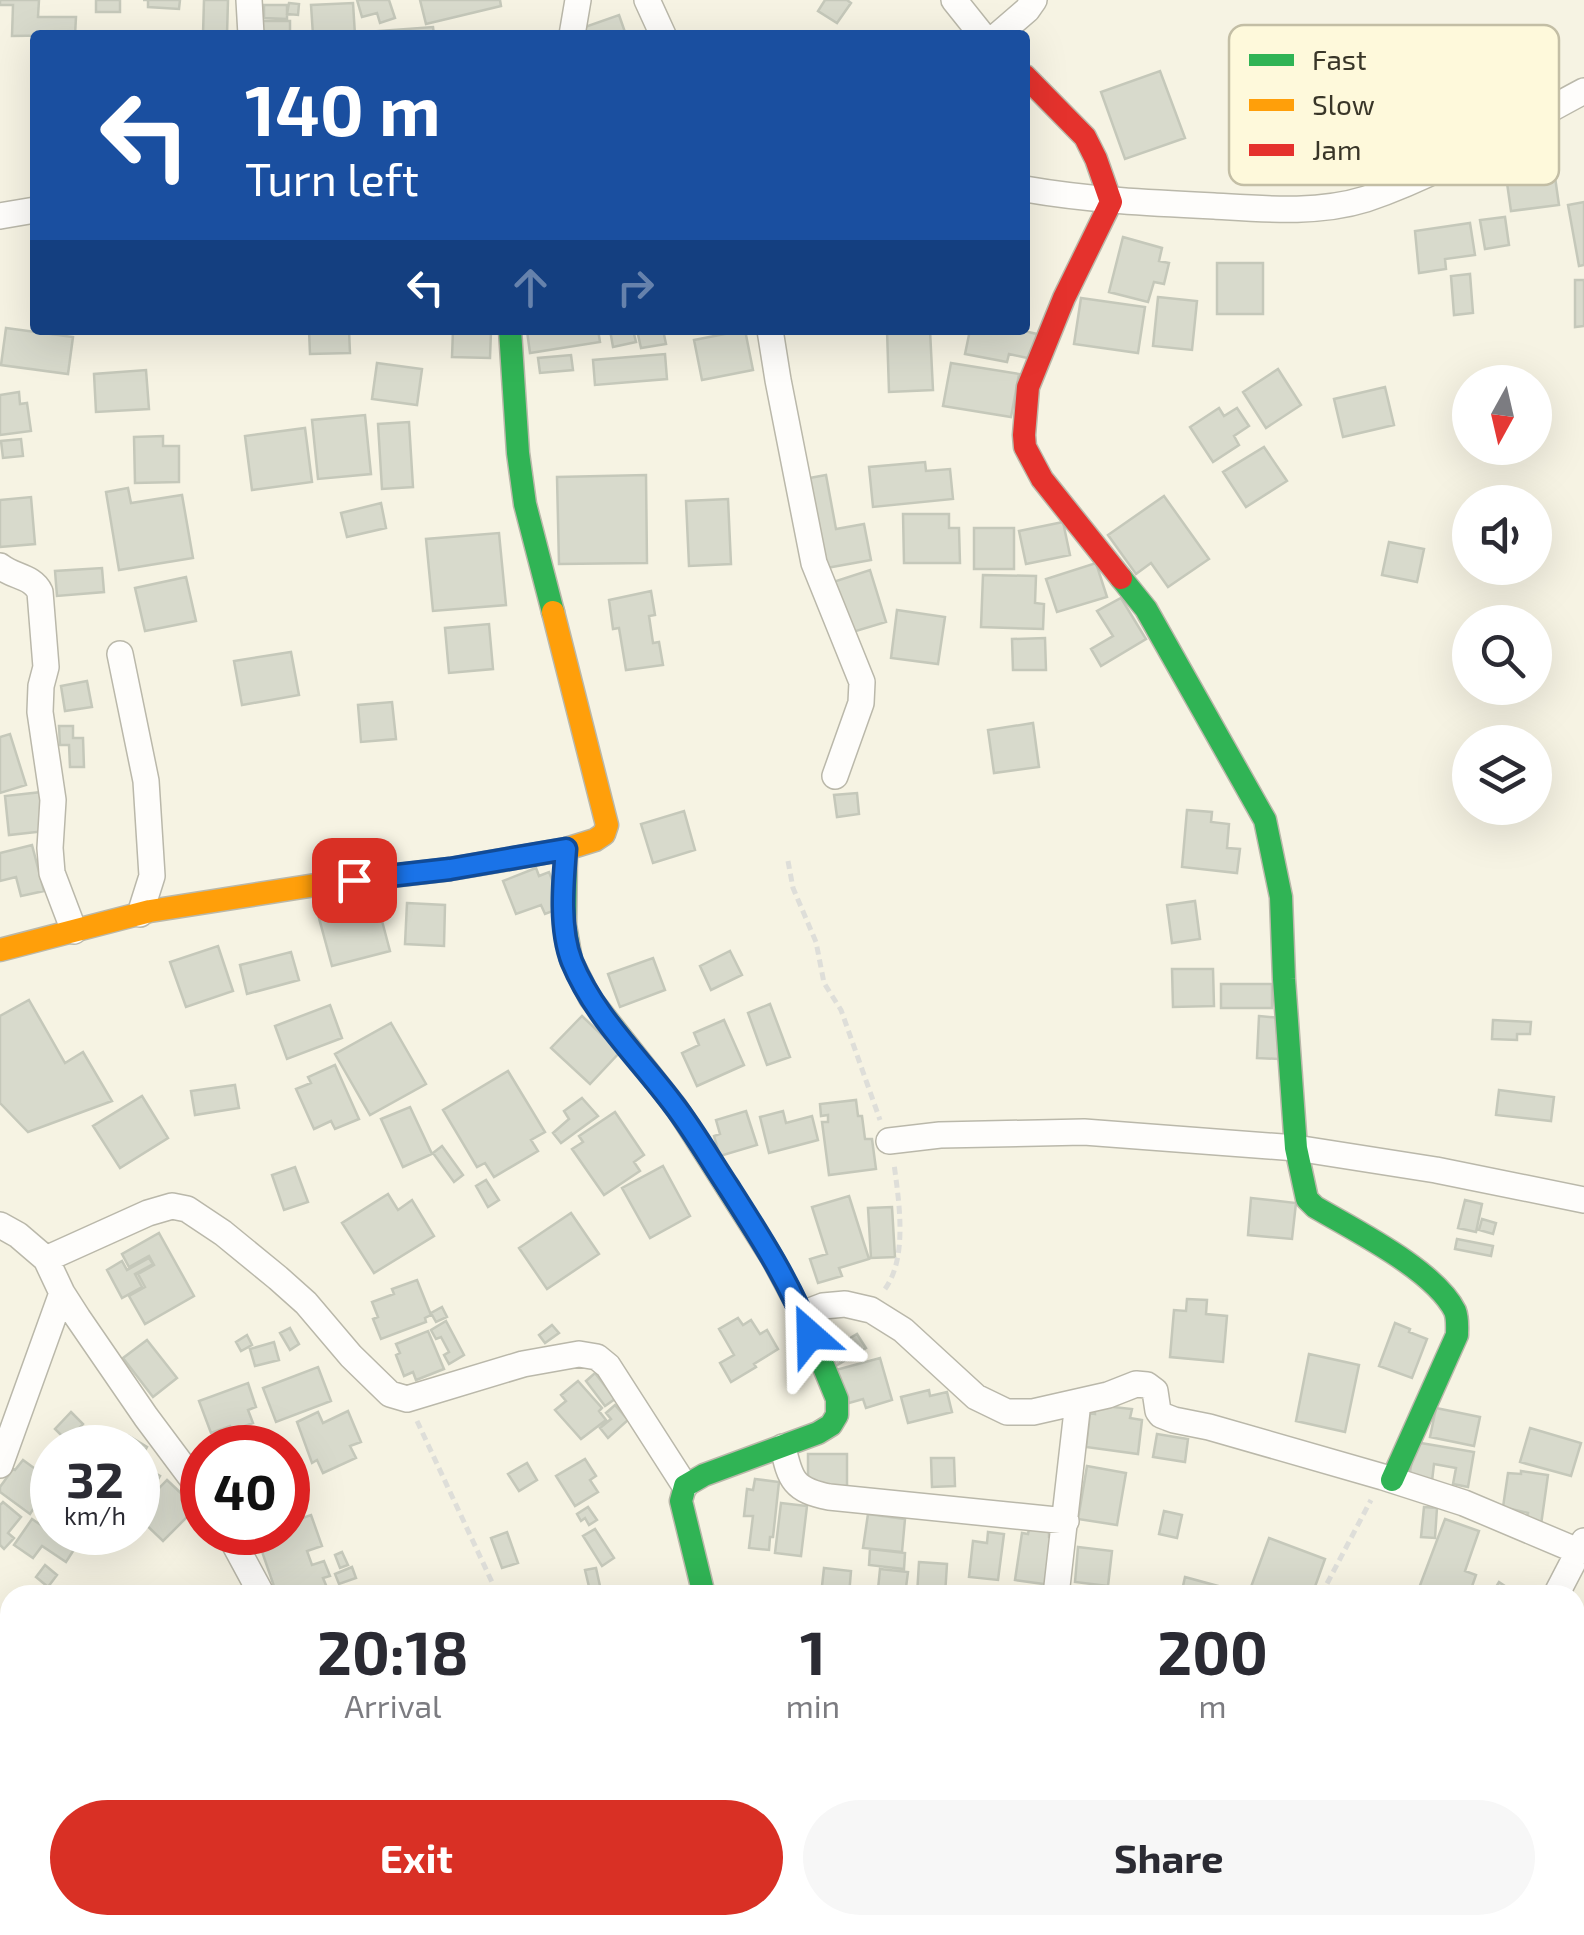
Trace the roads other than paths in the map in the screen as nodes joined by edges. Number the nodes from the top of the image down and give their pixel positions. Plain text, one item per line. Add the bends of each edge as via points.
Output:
1 (249, 0) edge
2 (578, 0) edge
3 (647, 0) edge
4 (954, 0) edge
5 (1034, 0) edge
6 (251, 30) edge
7 (573, 30) edge
8 (661, 30) edge
9 (978, 30) edge
10 (1004, 30) edge
11 (1030, 81) edge
12 (1584, 90) edge
13 (1559, 103) edge
14 (1398, 185) edge
15 (1030, 191) edge
16 (1111, 202) junction
17 (30, 211) edge
18 (0, 216) edge
19 (510, 335) edge
20 (771, 335) edge
21 (0, 566) edge
22 (120, 654) dead end
23 (835, 776) dead end
24 (566, 849) junction
25 (152, 876) junction
26 (189, 905) junction
27 (140, 914) junction
28 (74, 931) junction
29 (0, 950) edge
30 (889, 1141) road end
31 (1296, 1148) junction
32 (1584, 1200) edge
33 (0, 1225) edge
34 (46, 1259) junction
35 (62, 1293) junction
36 (802, 1314) junction
37 (1078, 1402) junction
38 (783, 1447) junction
39 (180, 1462) edge
40 (0, 1464) edge
41 (1387, 1478) junction
42 (686, 1486) junction
43 (1066, 1521) junction
44 (1582, 1546) edge
45 (240, 1555) edge
46 (257, 1585) edge
47 (702, 1585) edge
48 (1057, 1585) edge
49 (1561, 1585) edge

1 - 6 street
2 - 7 street
3 - 8 street
4 - 9 street
5 - 10 street
11 - 16 street via 1085,137
12 - 13 street
14 - 16 street via 1318,208
15 - 16 street
16 - 31 street via 1028,387 1025,447 1042,479 1146,609 1266,820 1282,897
17 - 18 street
19 - 24 street via 525,504 607,825 595,840
20 - 23 street via 814,562 862,682
21 - 28 street via 34,582 40,592 46,667 40,712 52,800 52,872
22 - 25 street via 146,781
24 - 26 street
24 - 36 street via 565,925 571,960 590,998 686,1123
25 - 26 street
25 - 27 street
26 - 27 street
27 - 28 street
28 - 29 street
30 - 31 street via 1084,1132
31 - 32 street
31 - 41 street via 1315,1207 1419,1271 1457,1315 1457,1335
33 - 34 street
34 - 35 street
34 - 42 street via 148,1213 187,1209 278,1278 390,1394 407,1400 523,1364 596,1357
35 - 39 street
35 - 40 street
36 - 37 street via 845,1304 871,1310 976,1397 1007,1412
36 - 38 street via 837,1399 837,1415 818,1433
37 - 41 street via 1147,1385 1167,1418
37 - 43 street
38 - 42 street
38 - 43 street via 788,1471 809,1493
41 - 44 street
42 - 47 street via 681,1501
43 - 48 street
44 - 49 street
45 - 46 street

